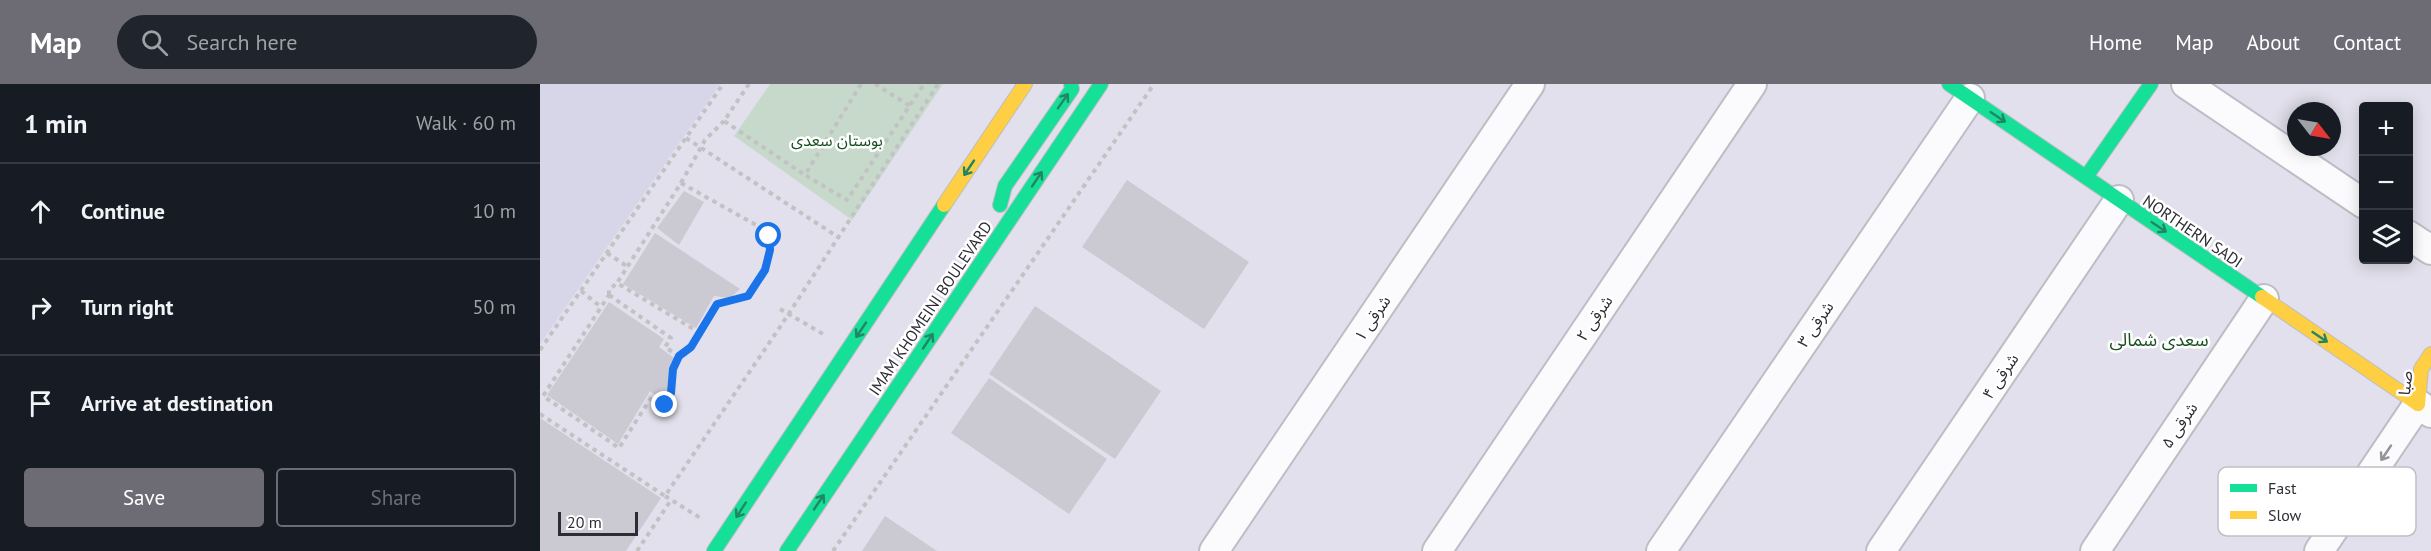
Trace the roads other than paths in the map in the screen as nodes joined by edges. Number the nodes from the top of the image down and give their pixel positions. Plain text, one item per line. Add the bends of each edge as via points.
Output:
1 (1025, 84) edge
2 (1034, 84) edge
3 (1071, 84) edge
4 (1101, 84) edge
5 (1530, 84) edge
6 (1752, 84) edge
7 (2151, 84) edge
8 (2186, 84) edge
9 (1959, 91) edge
10 (1010, 106) junction
11 (2085, 177) junction
12 (2120, 200) junction
13 (2359, 201) edge
14 (2413, 238) edge
15 (992, 245) junction
16 (2431, 250) edge
17 (2264, 299) junction
18 (2431, 354) edge
19 (2427, 405) edge
20 (2381, 467) edge
21 (2330, 536) edge
22 (714, 551) edge
23 (787, 551) edge
24 (1214, 551) edge
25 (1437, 551) edge
26 (1661, 551) edge
27 (1881, 551) edge
28 (2095, 551) edge
29 (2319, 551) edge

1 - 10 main road
2 - 10 main road via 1022,101
15 -> 3 main road via 1005,186 1072,89
15 -> 4 main road, IMAM KHOMEINI BOULEVARD
5 - 24 street, ۱ شرقی
6 - 25 street, ۲ شرقی
7 - 11 main road
8 - 13 street
9 -> 11 main road, NORTHERN SADI
9 - 26 street, ۳ شرقی
10 -> 22 main road
11 - 12 main road, NORTHERN SADI
12 -> 17 main road, NORTHERN SADI
12 - 27 street, ۴ شرقی
14 - 16 street
23 -> 15 main road, IMAM KHOMEINI BOULEVARD
17 -> 19 main road, NORTHERN SADI
17 - 28 street, ۵ شرقی
18 - 19 main road, صبا via 2421,369
19 -> 20 street
21 -> 29 street

